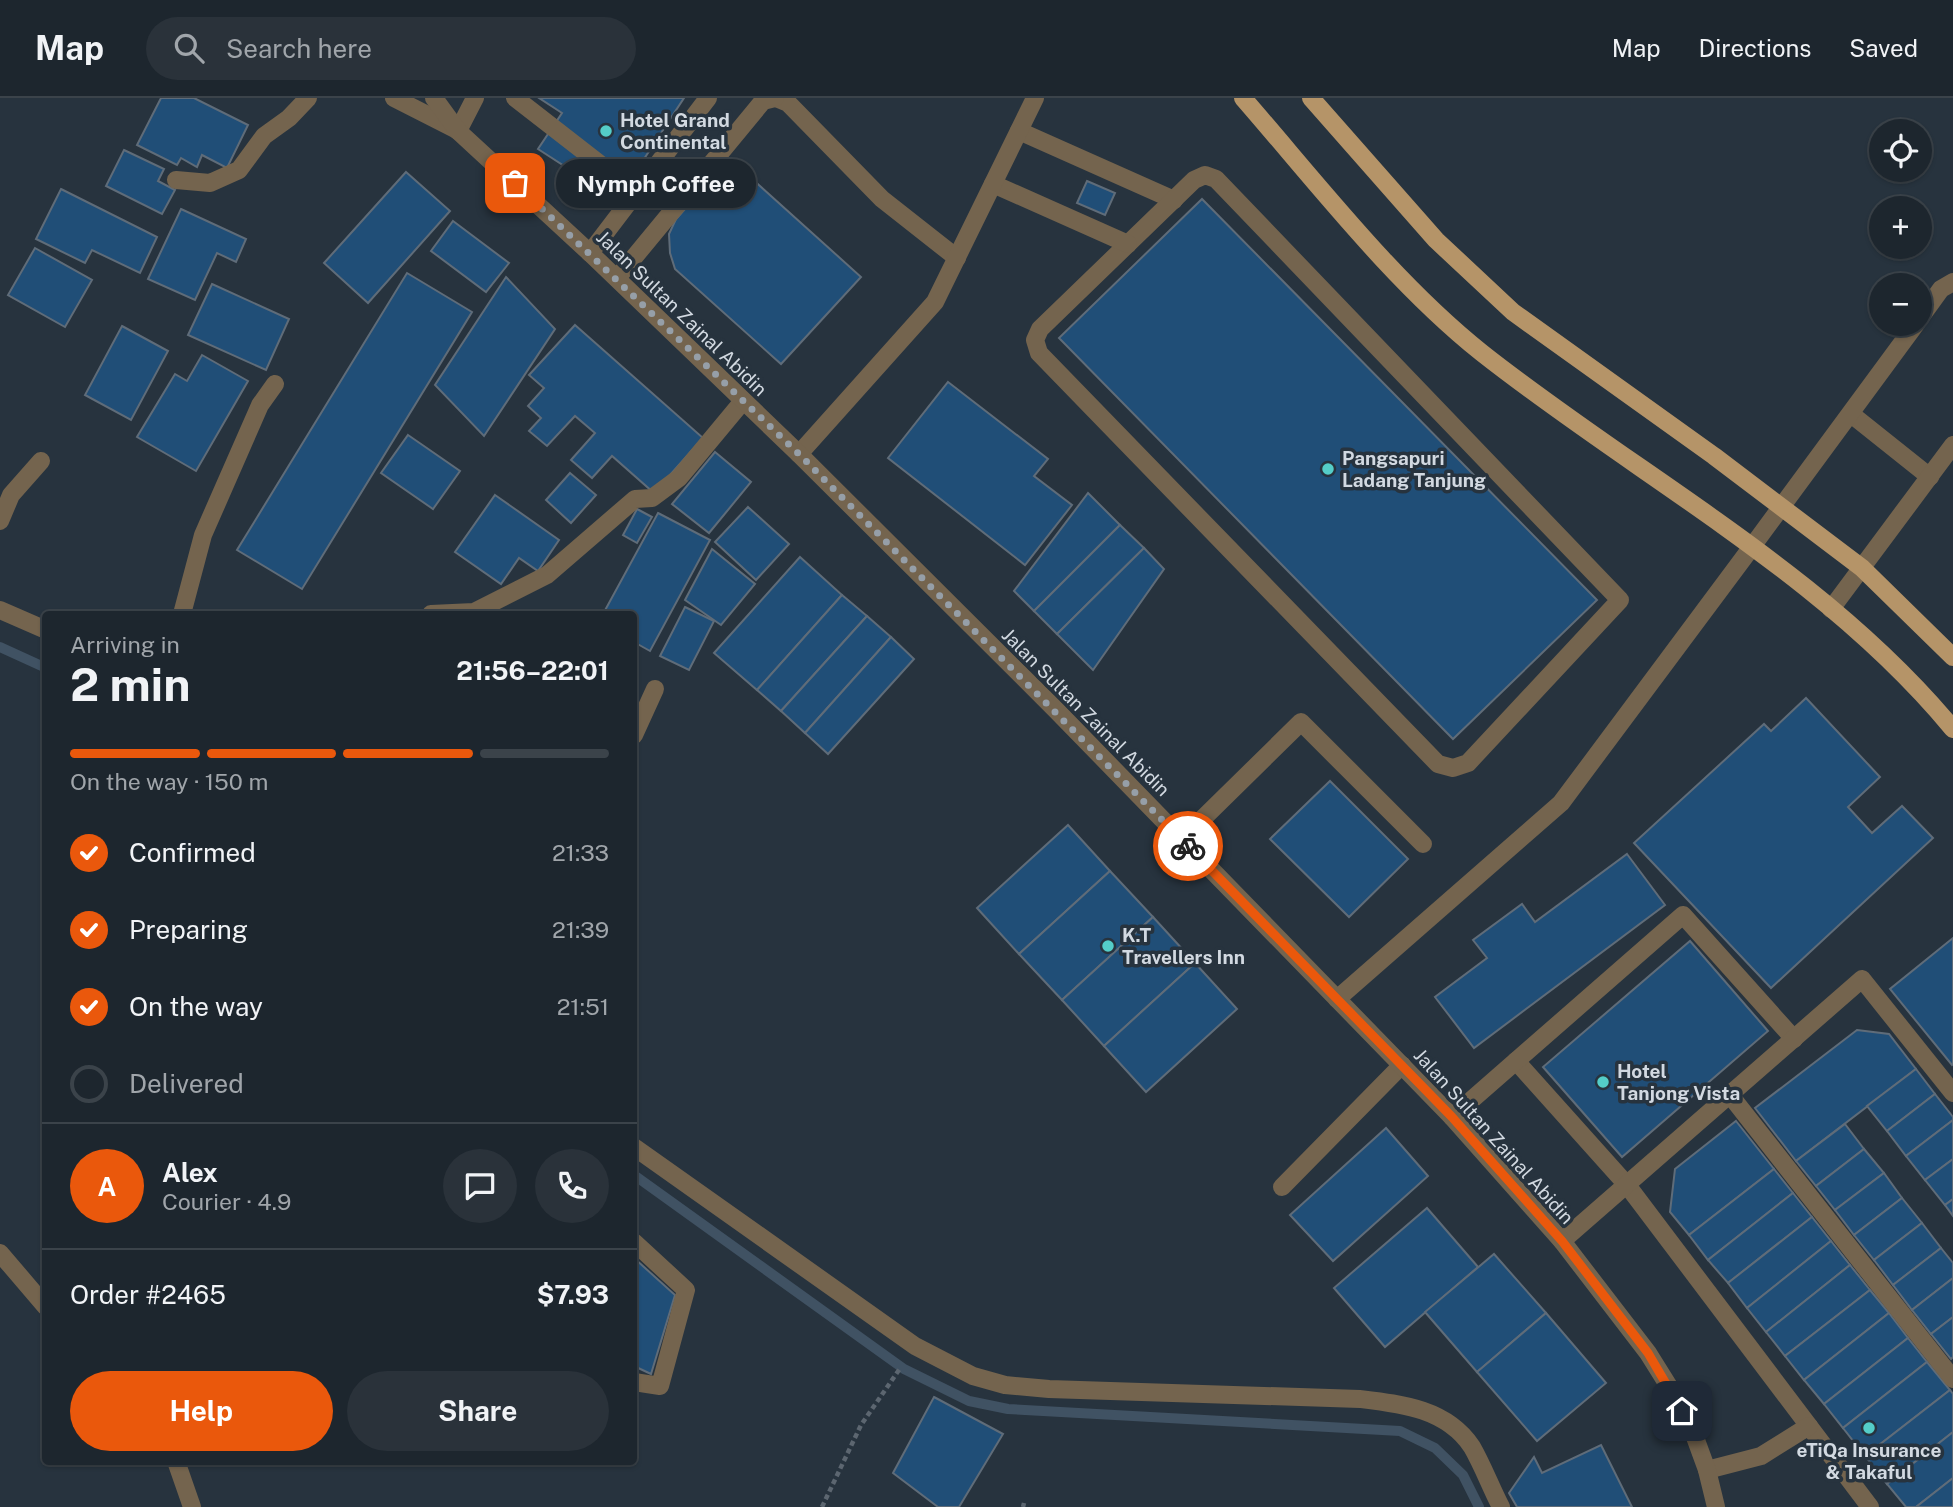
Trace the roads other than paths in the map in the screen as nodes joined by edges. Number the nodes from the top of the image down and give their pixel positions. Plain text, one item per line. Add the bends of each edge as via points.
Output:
1 (307, 98) edge
2 (394, 98) edge
3 (434, 98) edge
4 (475, 98) edge
5 (515, 98) edge
6 (708, 98) edge
7 (776, 98) edge
8 (1035, 98) edge
9 (1243, 98) edge
10 (1311, 98) edge
11 (458, 131) junction
12 (1019, 131) junction
13 (176, 180) dead end
14 (993, 184) junction
15 (636, 192) junction
16 (1174, 200) junction
17 (1128, 244) junction
18 (590, 253) junction
19 (957, 258) junction
20 (1953, 273) edge
21 (617, 278) junction
22 (1947, 286) edge
23 (1932, 304) edge
24 (1907, 336) edge
25 (275, 384) dead end
26 (744, 401) junction
27 (1851, 414) junction
28 (1953, 445) edge
29 (799, 454) junction
30 (41, 461) dead end
31 (1930, 477) junction
32 (1782, 508) junction
33 (0, 521) edge
34 (1752, 548) junction
35 (1862, 568) junction
36 (1831, 609) junction
37 (0, 610) edge
38 (184, 611) edge
39 (476, 611) edge
40 (42, 628) edge
41 (1953, 657) edge
42 (655, 689) dead end
43 (637, 728) edge
44 (1953, 729) edge
45 (1182, 839) junction
46 (1423, 844) dead end
47 (1337, 999) junction
48 (1794, 1039) junction
49 (1516, 1061) junction
50 (1402, 1065) junction
51 (1953, 1093) edge
52 (1730, 1095) junction
53 (1452, 1117) junction
54 (637, 1149) edge
55 (1627, 1185) junction
56 (1282, 1187) dead end
57 (1562, 1241) junction
58 (637, 1245) edge
59 (0, 1253) edge
60 (42, 1302) edge
61 (1953, 1379) edge
62 (637, 1382) edge
63 (1809, 1426) junction
64 (177, 1465) edge
65 (1707, 1470) junction
66 (192, 1507) edge
67 (1501, 1507) edge
68 (1716, 1507) edge
69 (1870, 1507) edge

1 - 13 street via 264,135 239,170 209,183
2 - 11 street, Jalan Sultan Zainal Abidin
3 - 11 street, Jalan Sultan Zainal Abidin
4 - 11 street
5 - 15 street
6 - 15 street
7 - 19 street via 788,103 882,199
7 - 21 street via 764,101
8 - 12 street
9 - 34 main road via 1402,279 1481,352
10 - 32 main road via 1436,240 1513,312
11 - 18 street, Jalan Sultan Zainal Abidin
12 - 14 street
12 - 16 street
14 - 17 street
14 - 19 street
15 - 18 street
16 - 17 street
16 - 17 street via 1194,180 1205,175 1216,179 1620,600 1468,763 1453,768 1438,764 1039,353 1035,340 1040,329
18 - 21 street, Jalan Sultan Zainal Abidin
19 - 29 street via 935,302
20 - 22 street
21 - 26 street, Jalan Sultan Zainal Abidin
22 - 23 street
24 - 27 street
25 - 38 street via 260,405 203,535
26 - 29 street, Jalan Sultan Zainal Abidin
26 - 39 street via 678,478 652,498 635,499 547,575
27 - 31 street
27 - 32 street
28 - 31 street
29 - 45 street, Jalan Sultan Zainal Abidin
30 - 33 street via 11,495
31 - 35 street
32 - 34 street
32 - 35 main road
34 - 36 main road
34 - 47 street via 1561,803
35 - 36 street
35 - 41 main road
36 - 44 main road
37 - 40 street
42 - 43 street
45 - 46 street via 1301,722
45 - 47 street, Jalan Sultan Zainal Abidin
47 - 50 street, Jalan Sultan Zainal Abidin
48 - 49 street via 1683,915
48 - 51 street via 1862,979
48 - 52 street
49 - 53 street
49 - 55 street
50 - 53 street, Jalan Sultan Zainal Abidin
50 - 56 street
52 - 55 street
52 - 61 street
53 - 57 street, Jalan Sultan Zainal Abidin
54 - 67 street via 915,1346 973,1376 1049,1389 1406,1404 1448,1421 1471,1446
55 - 57 street
55 - 63 street
57 - 65 street, Jalan Sultan Zainal Abidin via 1648,1353 1692,1429
58 - 62 street via 686,1290 660,1386
59 - 60 street
63 - 65 street via 1762,1456
63 - 69 street
64 - 66 street
65 - 68 street, Jalan Sultan Zainal Abidin

